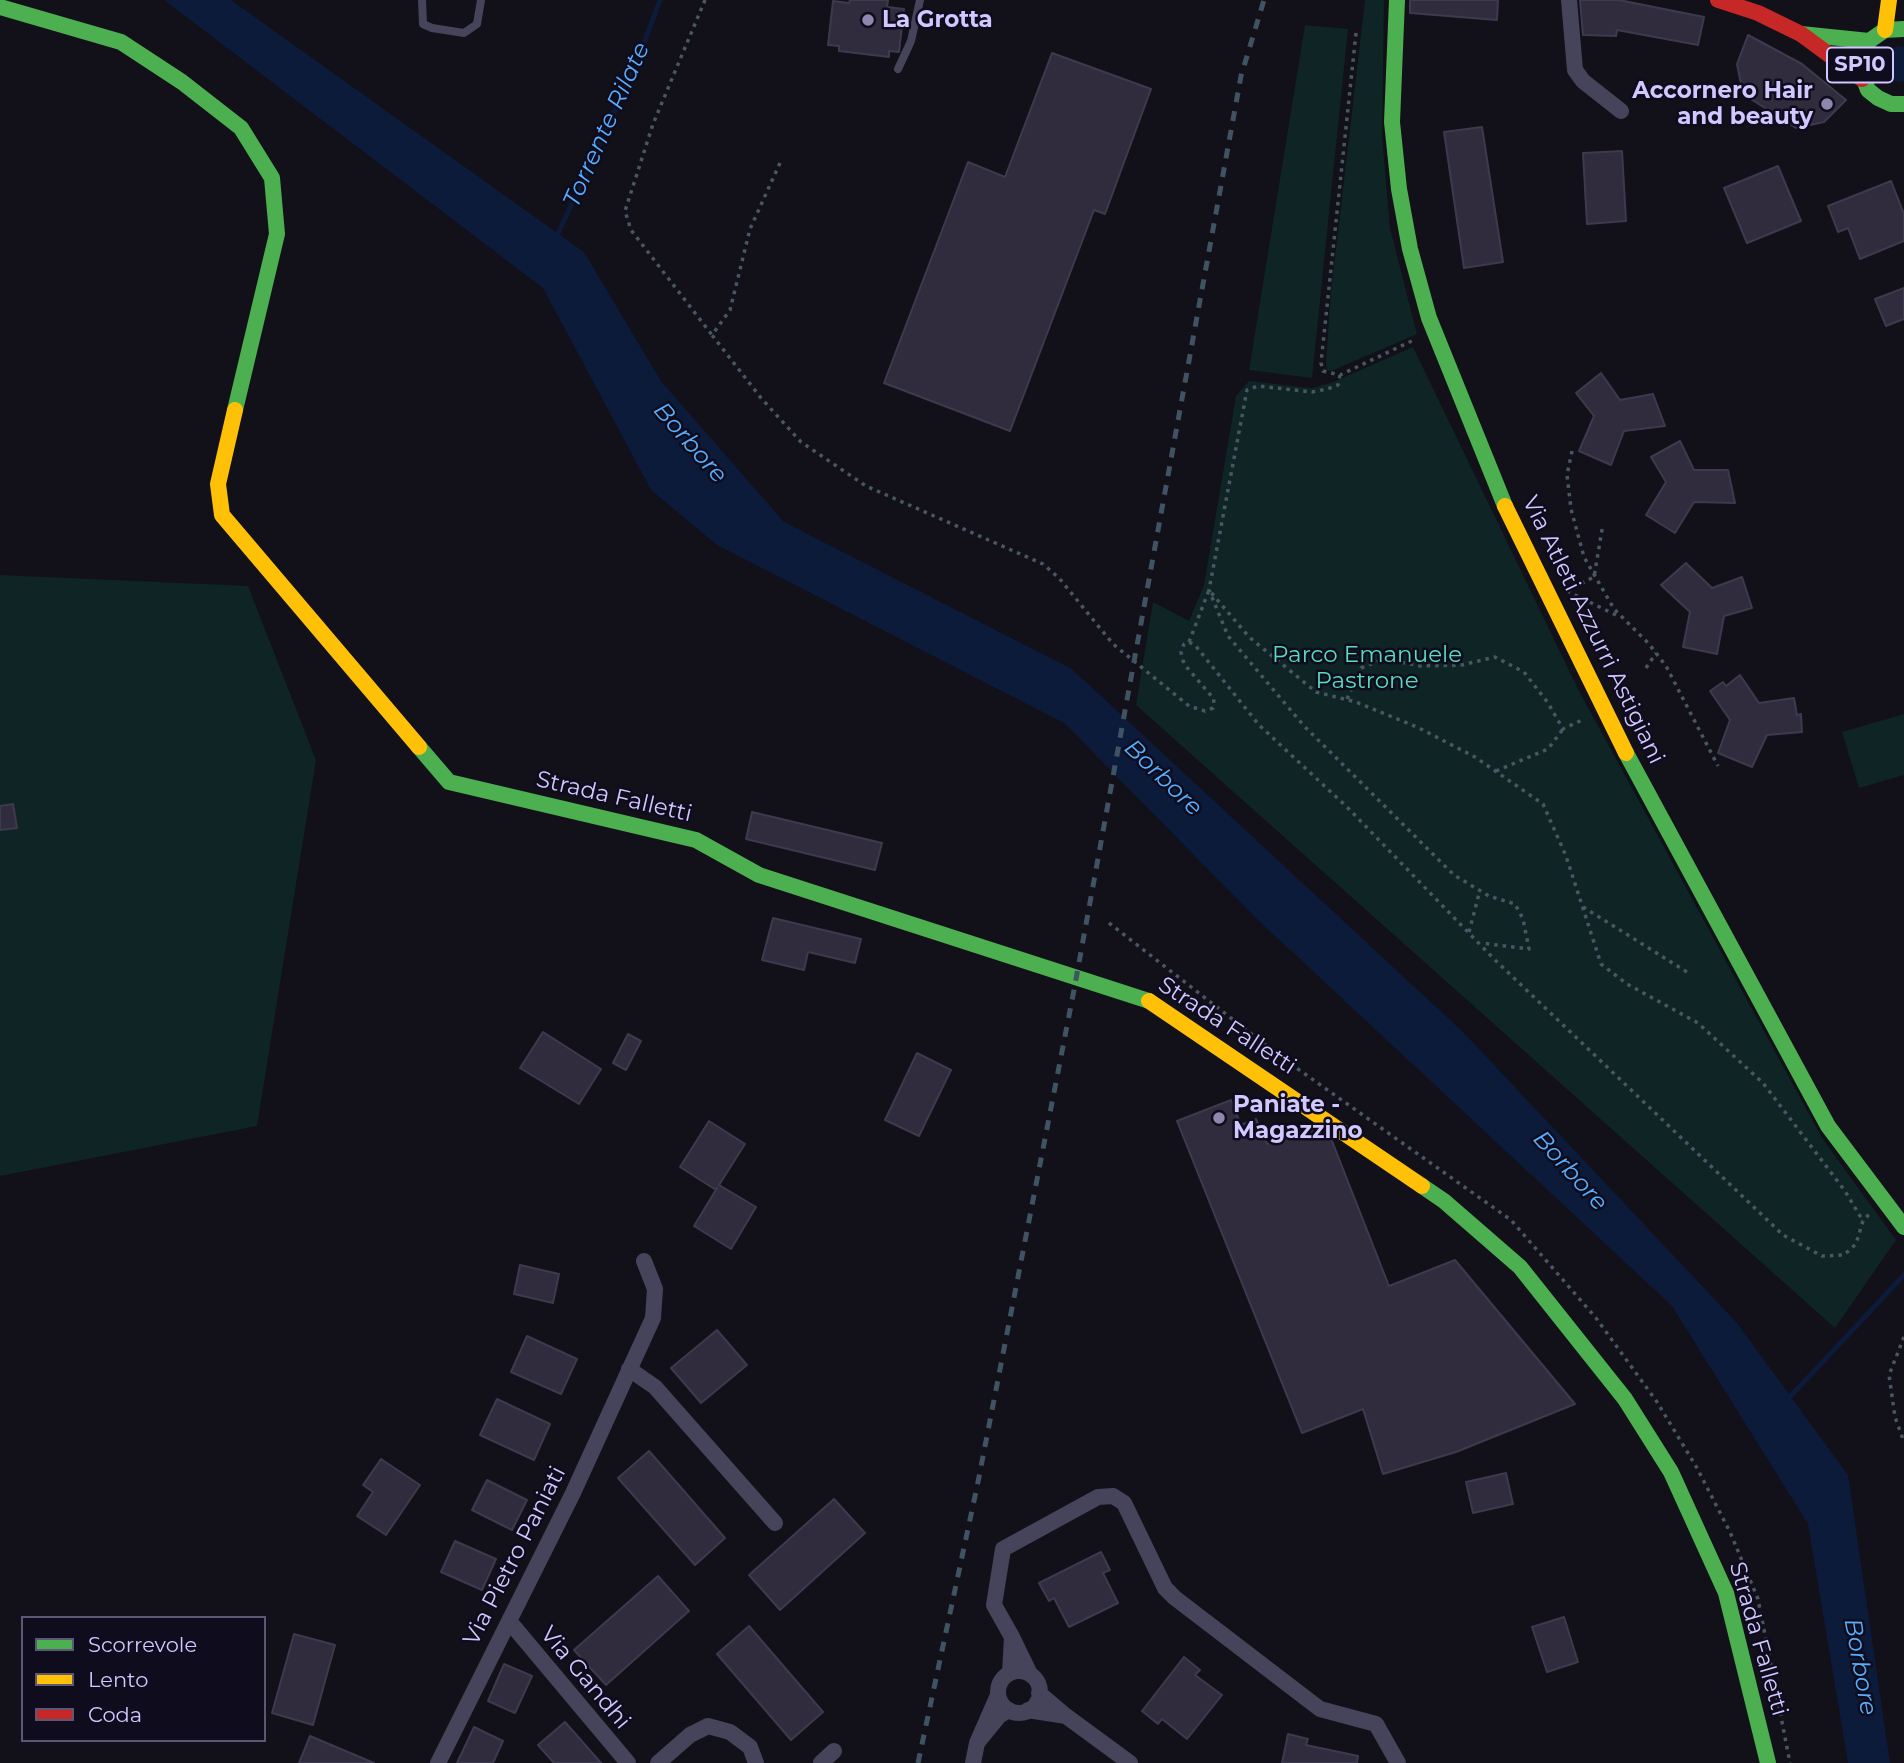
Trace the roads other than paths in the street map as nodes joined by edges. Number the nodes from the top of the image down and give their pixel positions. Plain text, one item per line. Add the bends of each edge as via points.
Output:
1 (422, 0) edge
2 (481, 0) edge
3 (920, 0) edge
4 (1397, 0) edge
5 (1569, 0) edge
6 (1718, 0) edge
7 (1889, 0) edge
8 (1900, 0) edge
9 (0, 7) edge
10 (1904, 8) edge
11 (1904, 29) edge
12 (1885, 30) junction
13 (1801, 34) junction
14 (1869, 41) junction
15 (898, 69) dead end
16 (1862, 79) junction
17 (1898, 104) edge
18 (1621, 111) dead end
19 (1904, 119) edge
20 (1904, 1227) edge
21 (644, 1261) dead end
22 (629, 1369) junction
23 (775, 1524) dead end
24 (509, 1621) junction
25 (1012, 1637) junction
26 (1010, 1673) junction
27 (1030, 1674) junction
28 (1039, 1693) junction
29 (998, 1695) junction
30 (1009, 1710) junction
31 (1028, 1710) junction
32 (1066, 1716) junction
33 (976, 1743) junction
34 (834, 1751) dead end
35 (438, 1763) edge
36 (628, 1763) edge
37 (659, 1763) edge
38 (756, 1763) edge
39 (821, 1763) edge
40 (973, 1763) edge
41 (1130, 1763) edge
42 (1398, 1763) edge
43 (1768, 1763) edge

1 - 2 lane via 423,24 464,33 477,24
3 - 15 lane via 911,41
4 - 20 street, Via Atleti Azzurri Astigiani via 1392,122 1409,249 1434,331 1506,508 1602,709 1828,1126
5 - 18 street via 1575,70
6 - 13 street
7 - 12 street
8 - 10 street
9 - 43 street, Strada Falletti via 121,42 241,128 272,178 277,234 218,484 222,515 449,782 696,840 759,875 1143,997 1444,1201 1520,1267 1625,1399 1671,1472 1726,1593
11 - 12 street, SP10
12 - 14 street, SP10
13 - 14 street, SP10
13 - 16 street, SP10
14 - 16 street, SP10 via 1861,59
16 - 17 street, SP10 via 1878,98
17 - 19 street
21 - 22 street, Via Pietro Paniati via 655,1289 653,1318
22 - 23 street via 655,1387
22 - 24 street, Via Pietro Paniati
24 - 35 street, Via Pietro Paniati
24 - 36 street, Via Gandhi
25 - 26 street
25 - 27 street
25 - 42 street via 994,1605 1003,1549 1098,1497 1113,1496 1124,1503 1165,1588 1175,1598 1320,1709 1376,1724
26 - 27 street
26 - 29 street via 1000,1681
27 - 28 street
28 - 31 street
28 - 32 street
29 - 30 street
29 - 33 street
30 - 31 street
30 - 33 street
31 - 32 street
32 - 41 street
33 - 40 street
34 - 39 street
37 - 38 street via 690,1735 708,1726 730,1732 750,1747

